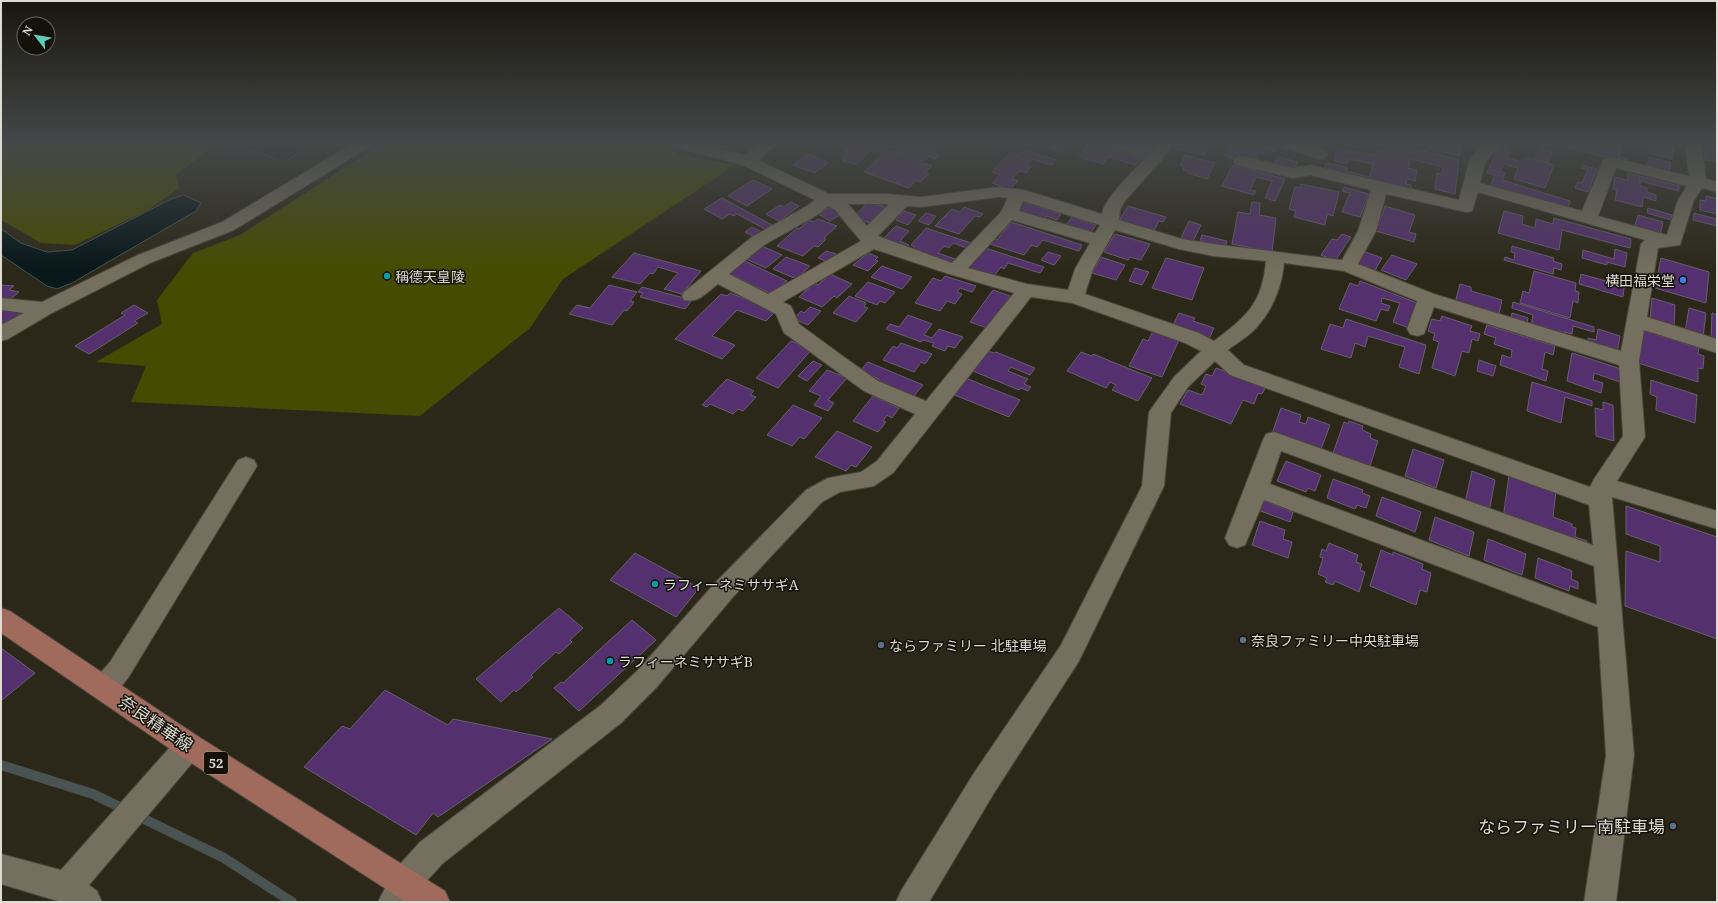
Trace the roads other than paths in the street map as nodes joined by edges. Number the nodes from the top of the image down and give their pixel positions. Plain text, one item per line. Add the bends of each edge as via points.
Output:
1 (295, 185) edge
2 (797, 185) edge
3 (1130, 185) edge
4 (1372, 185) edge
5 (1470, 185) joint
6 (1601, 185) edge
7 (1696, 185) edge
8 (1380, 187) junction
9 (1018, 194) junction
10 (826, 199) junction
11 (902, 200) junction
12 (1009, 214) junction
13 (1588, 219) junction
14 (1105, 231) junction
15 (871, 240) junction
16 (1669, 242) junction
17 (1276, 256) junction
18 (1348, 266) junction
19 (955, 270) junction
20 (715, 275) junction
21 (1026, 290) junction
22 (691, 296) dead end
23 (1075, 297) junction
24 (1427, 298) junction
25 (769, 302) junction
26 (1, 304) edge
27 (45, 309) junction
28 (1636, 320) junction
29 (1417, 330) dead end
30 (1, 334) edge
31 (1717, 346) edge
32 (1215, 350) junction
33 (1629, 361) junction
34 (930, 411) junction
35 (246, 466) dead end
36 (1257, 488) junction
37 (1601, 492) junction
38 (1717, 520) edge
39 (1237, 538) dead end
40 (1606, 560) junction
41 (1, 619) edge
42 (1611, 621) junction
43 (104, 688) junction
44 (189, 746) junction
45 (1, 869) edge
46 (399, 893) edge
47 (76, 895) edge
48 (434, 902) edge
49 (912, 902) edge
50 (1600, 902) edge

1 - 27 street via 228,226 144,259
2 - 10 street
3 - 14 street via 1111,210
4 - 8 street
5 - 8 street via 1466,207
5 - 13 street
6 - 13 street
7 - 16 street via 1686,200 1674,241
8 - 18 street via 1367,231
9 - 11 street via 999,192 921,202
9 - 12 street
9 - 14 street
10 - 11 street
10 - 15 street via 841,206
10 - 20 street via 813,210 758,241
11 - 15 street
12 - 14 street
12 - 19 street
13 - 16 street
14 - 17 street via 1213,250
14 - 23 street via 1084,269
15 - 19 street
15 - 25 street
16 - 28 street via 1650,244
17 - 18 street
17 - 32 street via 1274,277 1266,300 1250,323
18 - 24 street
19 - 21 street
20 - 22 street
20 - 25 street
21 - 23 street
21 - 34 street
23 - 32 street via 1192,338
24 - 29 street
24 - 33 street
25 - 34 street via 784,310 791,328 871,386
26 - 27 street
27 - 30 street
28 - 31 street
28 - 33 street
32 - 37 street via 1237,370
32 - 49 street via 1181,382 1160,412 1153,486 1073,647 984,783
33 - 37 street via 1634,437
34 - 46 street via 885,467 866,480 836,484 814,496 724,590 622,704 431,853
35 - 43 street via 119,670
36 - 39 street
36 - 40 street via 1274,440
36 - 42 street
37 - 38 street
37 - 40 street
40 - 42 street
41 - 43 main road, 奈良精華線 / 52
42 - 50 street via 1620,755
43 - 44 main road, 奈良精華線 / 52
44 - 46 main road, 奈良精華線 / 52
44 - 47 street via 156,783
45 - 47 street
46 - 48 main road, 奈良精華線 / 52

